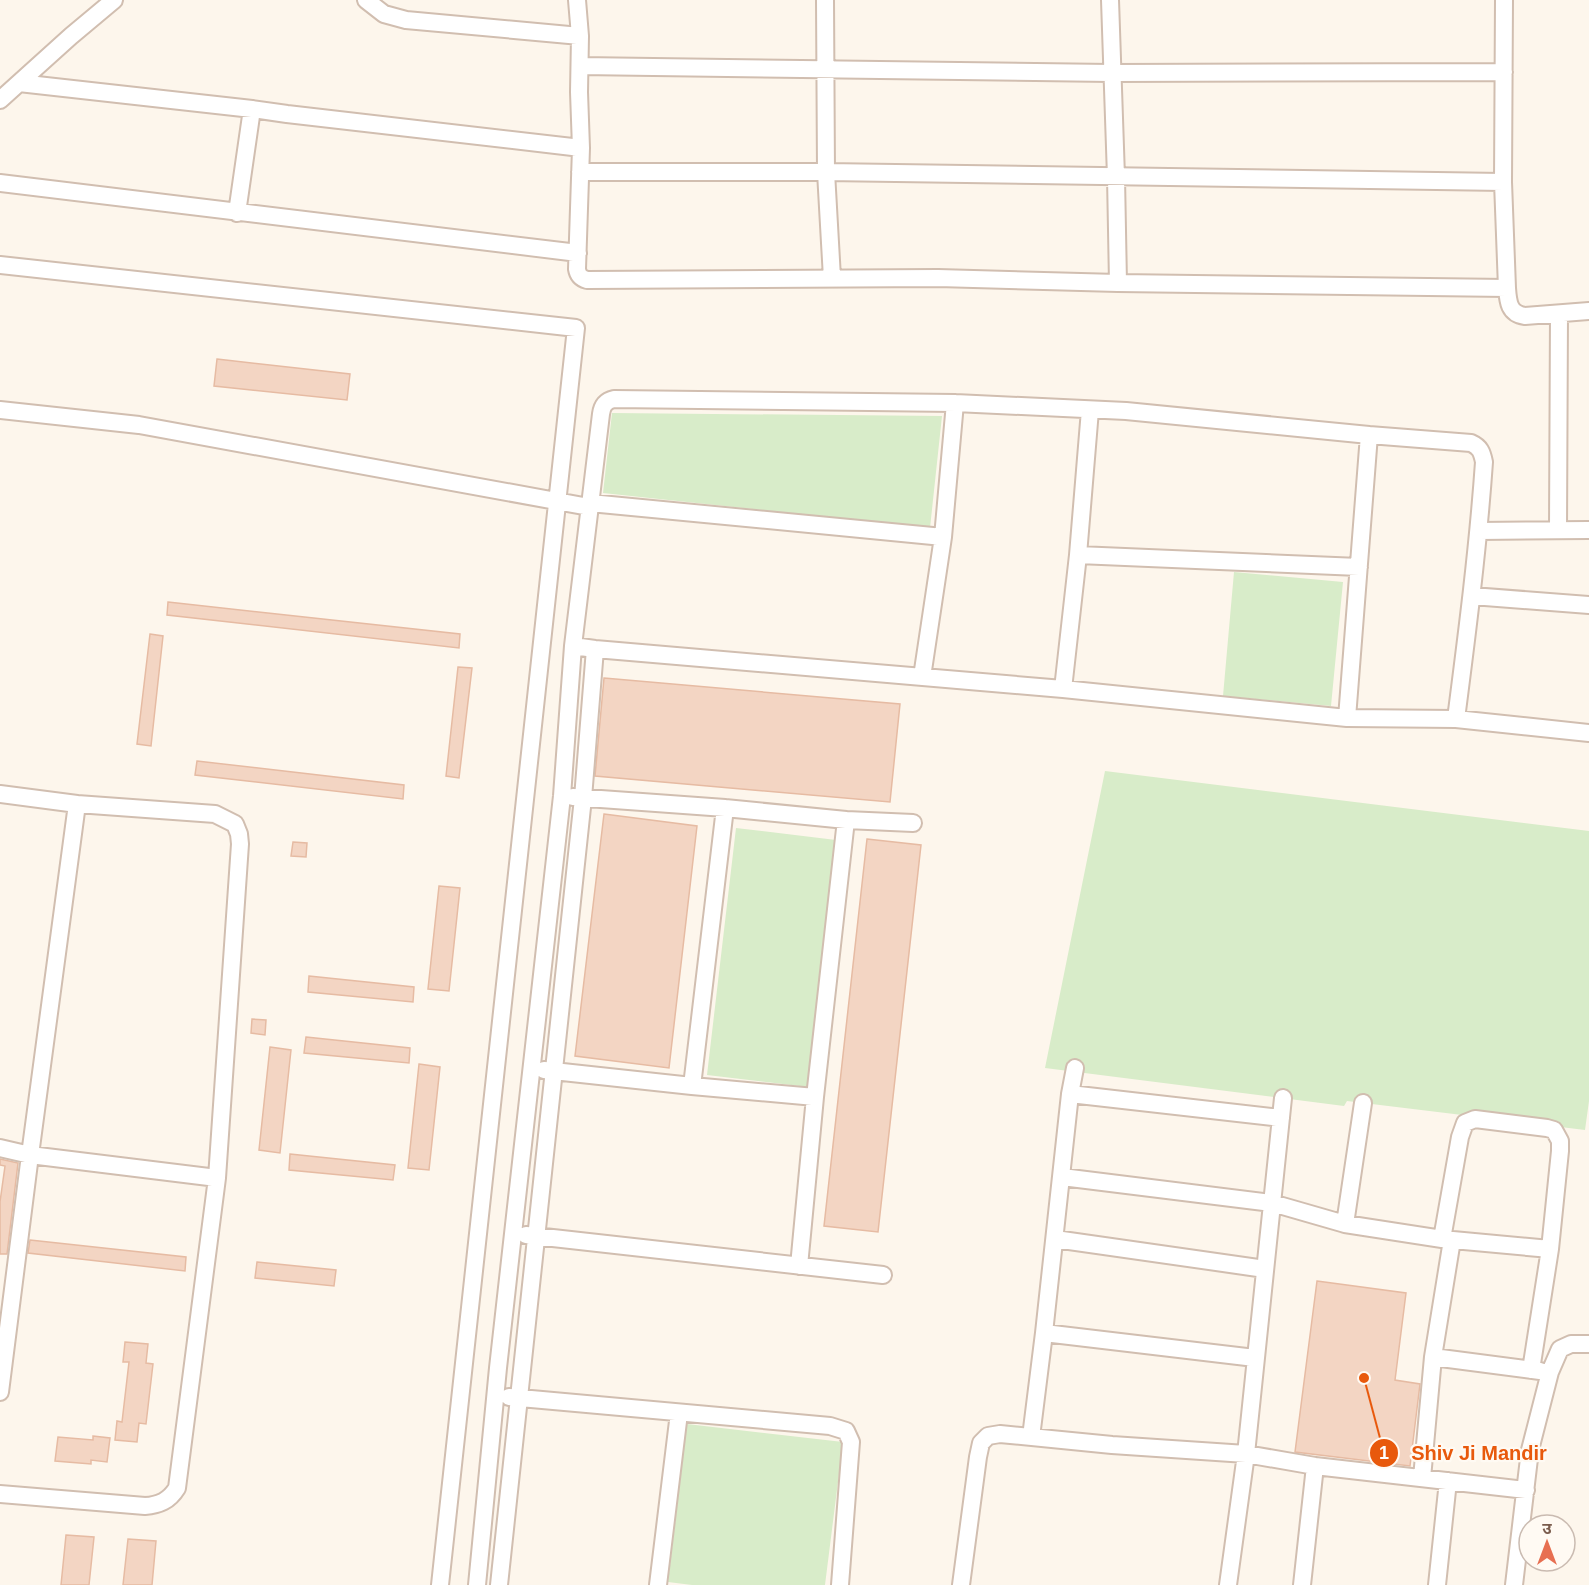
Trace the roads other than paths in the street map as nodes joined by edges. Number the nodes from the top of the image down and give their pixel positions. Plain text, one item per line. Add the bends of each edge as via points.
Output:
1 (114, 0) edge
2 (366, 0) edge
3 (577, 0) edge
4 (825, 0) edge
5 (1110, 0) edge
6 (1504, 0) edge
7 (580, 36) junction
8 (580, 66) junction
9 (826, 70) junction
10 (1504, 72) junction
11 (1112, 73) junction
12 (19, 83) junction
13 (0, 100) edge
14 (252, 109) junction
15 (581, 148) junction
16 (580, 172) junction
17 (826, 172) junction
18 (1116, 177) junction
19 (1503, 182) junction
20 (0, 183) edge
21 (237, 213) junction
22 (578, 253) junction
23 (0, 265) edge
24 (832, 278) junction
25 (1118, 284) junction
26 (1507, 288) junction
27 (1589, 311) edge
28 (1558, 314) junction
29 (955, 403) junction
30 (0, 410) edge
31 (1090, 410) junction
32 (1369, 435) junction
33 (557, 501) junction
34 (590, 505) junction
35 (1558, 530) junction
36 (1589, 530) edge
37 (1479, 531) junction
38 (943, 537) junction
39 (1078, 555) junction
40 (1359, 567) junction
41 (1472, 596) junction
42 (1589, 605) edge
43 (573, 646) junction
44 (596, 649) junction
45 (922, 677) junction
46 (1063, 689) junction
47 (1347, 718) junction
48 (1456, 719) junction
49 (1589, 733) edge
50 (0, 794) edge
51 (562, 796) junction
52 (583, 798) junction
53 (77, 804) junction
54 (725, 808) junction
55 (846, 820) junction
56 (913, 823) dead end
57 (1075, 1068) dead end
58 (532, 1069) junction
59 (554, 1071) junction
60 (692, 1086) junction
61 (1070, 1094) junction
62 (815, 1097) junction
63 (1283, 1098) dead end
64 (1363, 1103) dead end
65 (1281, 1118) junction
66 (0, 1148) edge
67 (30, 1155) junction
68 (1062, 1177) junction
69 (216, 1178) junction
70 (1272, 1203) junction
71 (1345, 1224) junction
72 (513, 1234) junction
73 (536, 1236) junction
74 (1055, 1239) junction
75 (1447, 1239) junction
76 (1550, 1249) junction
77 (799, 1266) junction
78 (1264, 1269) junction
79 (883, 1275) dead end
80 (1044, 1333) junction
81 (1589, 1344) edge
82 (1255, 1358) junction
83 (1433, 1358) junction
84 (1531, 1370) junction
85 (1550, 1372) junction
86 (0, 1392) edge
87 (496, 1396) junction
88 (519, 1398) junction
89 (679, 1413) junction
90 (1031, 1437) junction
91 (1246, 1454) junction
92 (1315, 1466) junction
93 (1422, 1478) junction
94 (1448, 1481) junction
95 (1526, 1490) junction
96 (0, 1494) edge
97 (440, 1585) edge
98 (477, 1585) edge
99 (499, 1585) edge
100 (658, 1585) edge
101 (840, 1585) edge
102 (961, 1585) edge
103 (1228, 1585) edge
104 (1302, 1585) edge
105 (1437, 1585) edge
106 (1514, 1585) edge

1 - 12 street
2 - 7 street via 384,14 406,20
3 - 7 street
4 - 9 street
5 - 11 street
6 - 10 street
7 - 8 street
8 - 9 street
8 - 15 street
9 - 11 street
9 - 17 street
10 - 11 street
10 - 19 street
11 - 18 street
12 - 13 street
12 - 14 street
14 - 15 street
14 - 21 street
15 - 16 street
16 - 17 street
16 - 22 street
17 - 18 street
17 - 24 street
18 - 19 street
18 - 25 street
19 - 26 street
20 - 21 street
21 - 22 street
22 - 24 street via 578,274 587,280
23 - 33 street via 576,328
24 - 25 street
25 - 26 street
26 - 28 street via 1509,304 1518,315
27 - 28 street
28 - 35 street
29 - 31 street
29 - 34 street via 609,400 602,408
29 - 38 street
30 - 33 street via 139,424
31 - 32 street
31 - 39 street
32 - 37 street via 1478,446 1484,462
32 - 40 street
33 - 34 street
33 - 97 street
34 - 38 street
34 - 43 street
35 - 36 street
35 - 37 street
37 - 41 street
38 - 45 street
39 - 40 street
39 - 46 street
40 - 47 street
41 - 42 street
41 - 48 street
43 - 44 street
43 - 51 street
44 - 45 street
44 - 52 street
45 - 46 street
46 - 47 street
47 - 48 street
48 - 49 street
50 - 53 street
51 - 52 street
51 - 58 street
52 - 54 street
52 - 59 street
53 - 67 street
53 - 69 street via 215,814 235,824 239,834
54 - 55 street
54 - 60 street
55 - 56 street
55 - 62 street
57 - 61 street
58 - 59 street
58 - 72 street
59 - 60 street
59 - 73 street
60 - 62 street
61 - 65 street
61 - 68 street
62 - 77 street
63 - 65 street
64 - 71 street
65 - 70 street
66 - 67 street
67 - 69 street
67 - 86 street
68 - 70 street
68 - 74 street
69 - 96 street via 177,1488 173,1494 157,1505 145,1506
70 - 71 street
70 - 78 street
71 - 75 street
72 - 73 street
72 - 87 street
73 - 77 street
73 - 88 street
74 - 78 street
74 - 80 street
75 - 76 street
75 - 76 street via 1460,1137 1465,1124 1475,1119 1547,1128 1558,1135 1560,1151
75 - 83 street
76 - 84 street
77 - 79 street
78 - 82 street
80 - 82 street
80 - 90 street
81 - 85 street via 1571,1344 1560,1349
82 - 91 street
83 - 84 street
83 - 93 street
84 - 85 street
85 - 95 street via 1530,1450
87 - 88 street
87 - 98 street
88 - 89 street
88 - 99 street
89 - 100 street
89 - 101 street via 830,1426 846,1431 851,1442
90 - 91 street
90 - 102 street via 1000,1434 988,1436 981,1443
91 - 92 street
91 - 103 street
92 - 93 street
92 - 104 street
93 - 94 street
94 - 95 street
94 - 105 street
95 - 106 street

